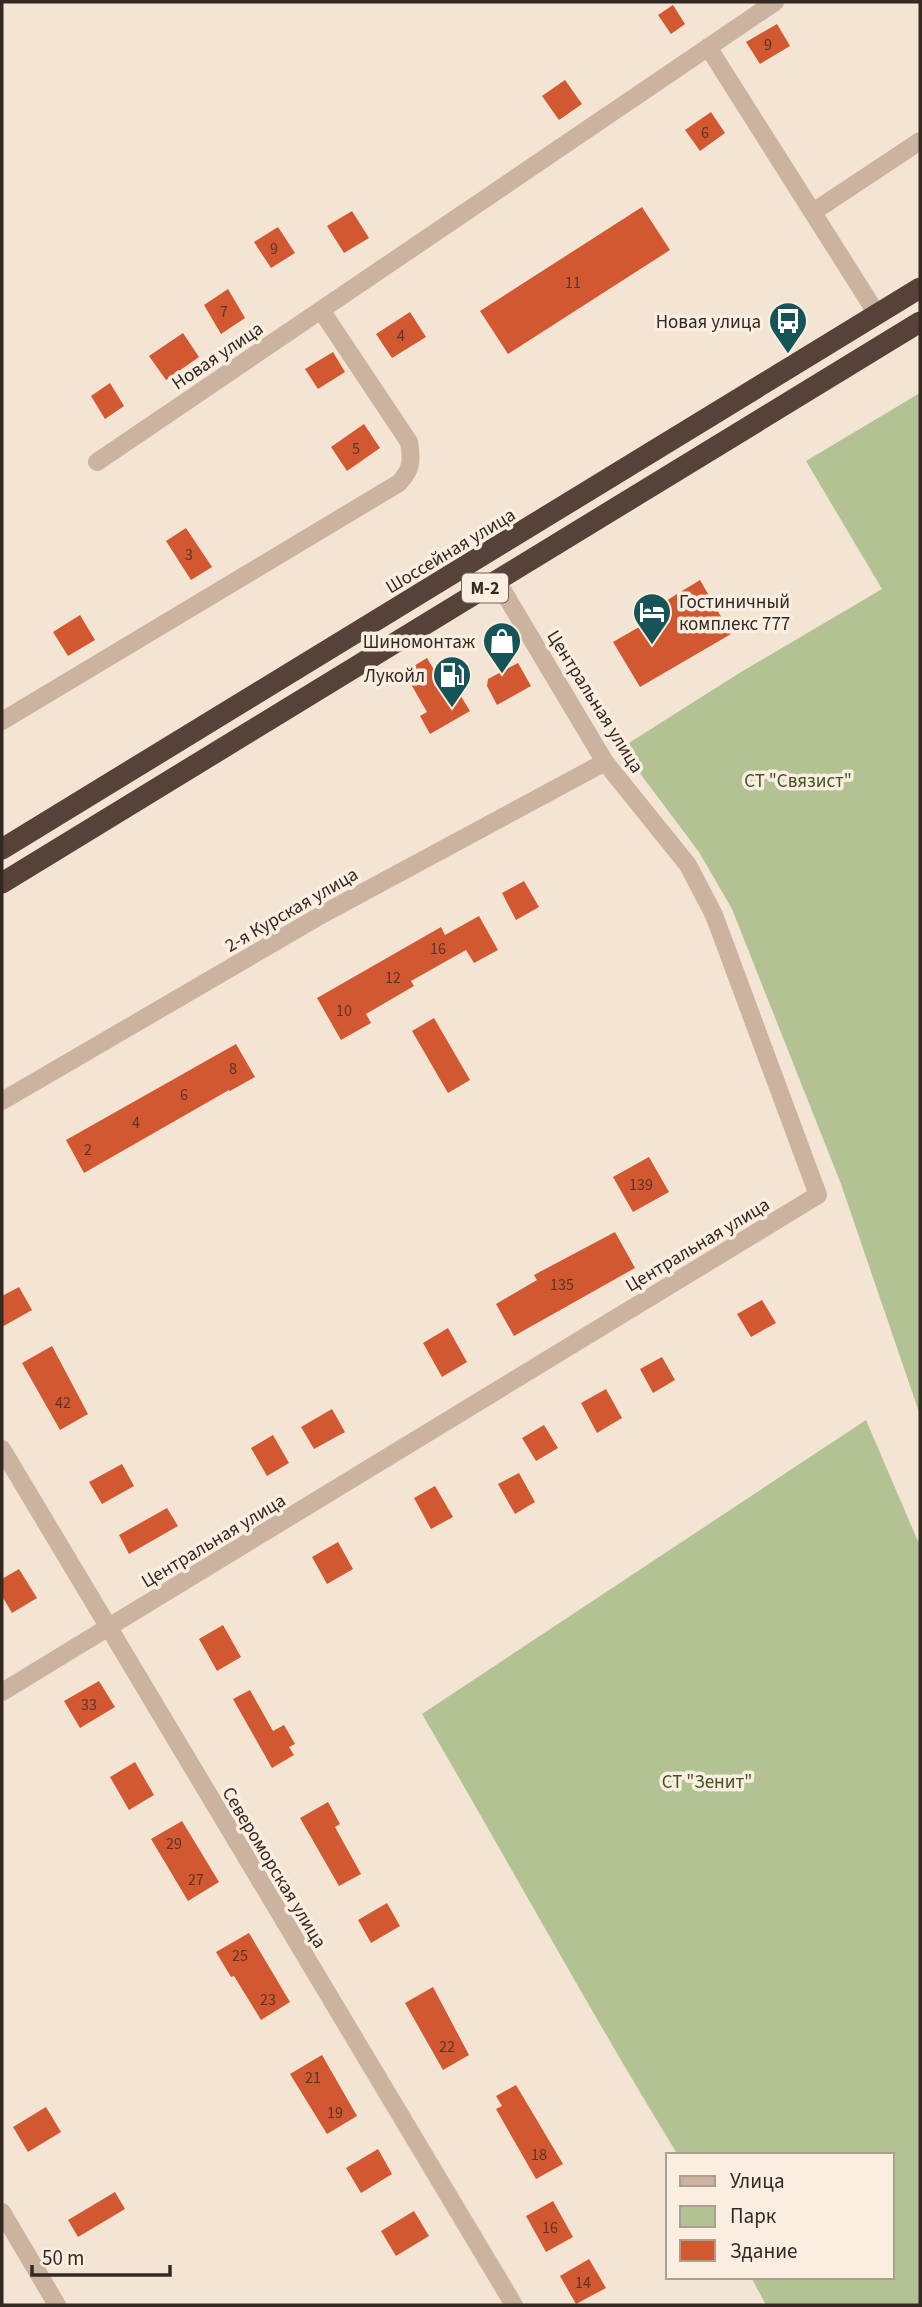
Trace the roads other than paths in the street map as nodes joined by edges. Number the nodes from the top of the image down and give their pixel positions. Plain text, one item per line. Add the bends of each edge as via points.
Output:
1 (775, 2) edge
2 (708, 47) junction
3 (920, 141) edge
4 (813, 212) junction
5 (920, 288) edge
6 (321, 310) junction
7 (877, 314) junction
8 (920, 322) edge
9 (97, 462) dead end
10 (497, 581) junction
11 (2, 721) edge
12 (605, 762) junction
13 (2, 849) edge
14 (2, 883) edge
15 (2, 1101) edge
16 (2, 1449) edge
17 (108, 1629) junction
18 (2, 1692) edge
19 (2, 2212) edge
20 (57, 2305) edge
21 (514, 2305) edge

1 - 2 street, Новая улица
2 - 4 street
2 - 6 street, Новая улица
3 - 4 street
4 - 7 street
5 - 7 highway, Шоссейная улица / М-2
6 - 9 street, Новая улица
6 - 11 street via 409,442 409,472 399,483
7 - 13 highway, Шоссейная улица / М-2
8 - 10 highway, М-2
10 - 12 street, Центральная улица
10 - 14 highway, М-2
12 - 15 street, 2-я Курская улица via 323,914
12 - 17 street, Центральная улица via 688,864 714,915 818,1195
16 - 17 street, Североморская улица
17 - 18 street, Центральная улица
17 - 21 street, Североморская улица
19 - 20 street

